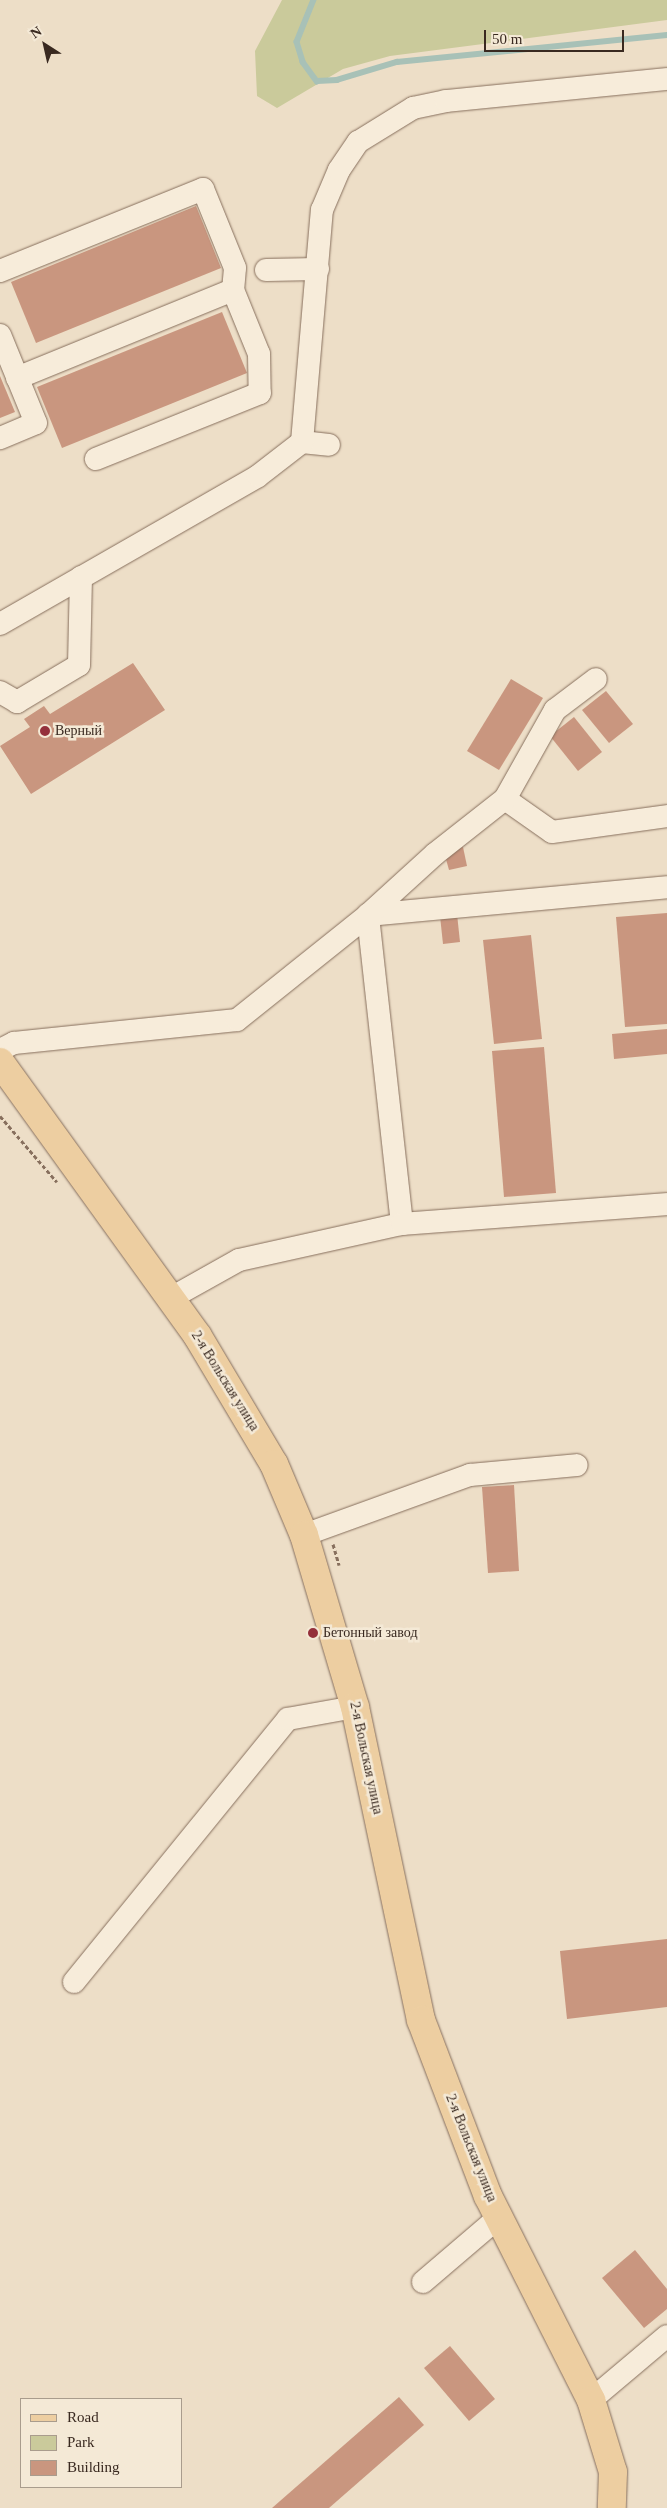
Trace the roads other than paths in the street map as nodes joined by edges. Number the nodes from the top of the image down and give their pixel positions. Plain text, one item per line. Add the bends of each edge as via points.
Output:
1 (667, 79) edge
2 (318, 269) junction
3 (266, 270) dead end
4 (0, 271) edge
5 (233, 290) junction
6 (0, 335) edge
7 (17, 378) junction
8 (0, 438) edge
9 (302, 442) junction
10 (329, 445) dead end
11 (96, 460) dead end
12 (82, 577) junction
13 (0, 624) edge
14 (596, 678) dead end
15 (0, 692) edge
16 (505, 799) junction
17 (667, 816) edge
18 (667, 887) edge
19 (368, 915) junction
20 (0, 1050) edge
21 (0, 1062) edge
22 (667, 1204) edge
23 (402, 1224) junction
24 (171, 1298) junction
25 (577, 1465) dead end
26 (304, 1535) junction
27 (355, 1707) junction
28 (74, 1982) dead end
29 (499, 2216) junction
30 (424, 2282) dead end
31 (667, 2336) edge
32 (591, 2400) junction
33 (612, 2508) edge

1 - 2 street via 446,101 413,108 385,122 358,142 339,170 322,210
2 - 3 street
2 - 9 street
4 - 5 street via 203,189 235,268
5 - 7 street
5 - 11 street via 259,354 260,393
6 - 7 street
7 - 8 street via 36,423
9 - 10 street
9 - 12 street via 258,476
12 - 13 street
12 - 15 street via 79,665 17,702
14 - 16 street via 555,710
16 - 17 street via 552,832
16 - 19 street via 435,854
18 - 19 street
19 - 20 street via 237,1020 14,1043
19 - 23 street
21 - 24 main road, 2-я Вольская улица
22 - 23 street
23 - 24 street via 239,1260
24 - 26 main road, 2-я Вольская улица via 251,1422
25 - 26 street via 470,1475
26 - 27 main road, 2-я Вольская улица
27 - 28 street via 288,1719
27 - 29 main road, 2-я Вольская улица via 421,2020
29 - 30 street
29 - 32 main road, 2-я Вольская улица
31 - 32 street
32 - 33 main road, 2-я Вольская улица via 613,2472

